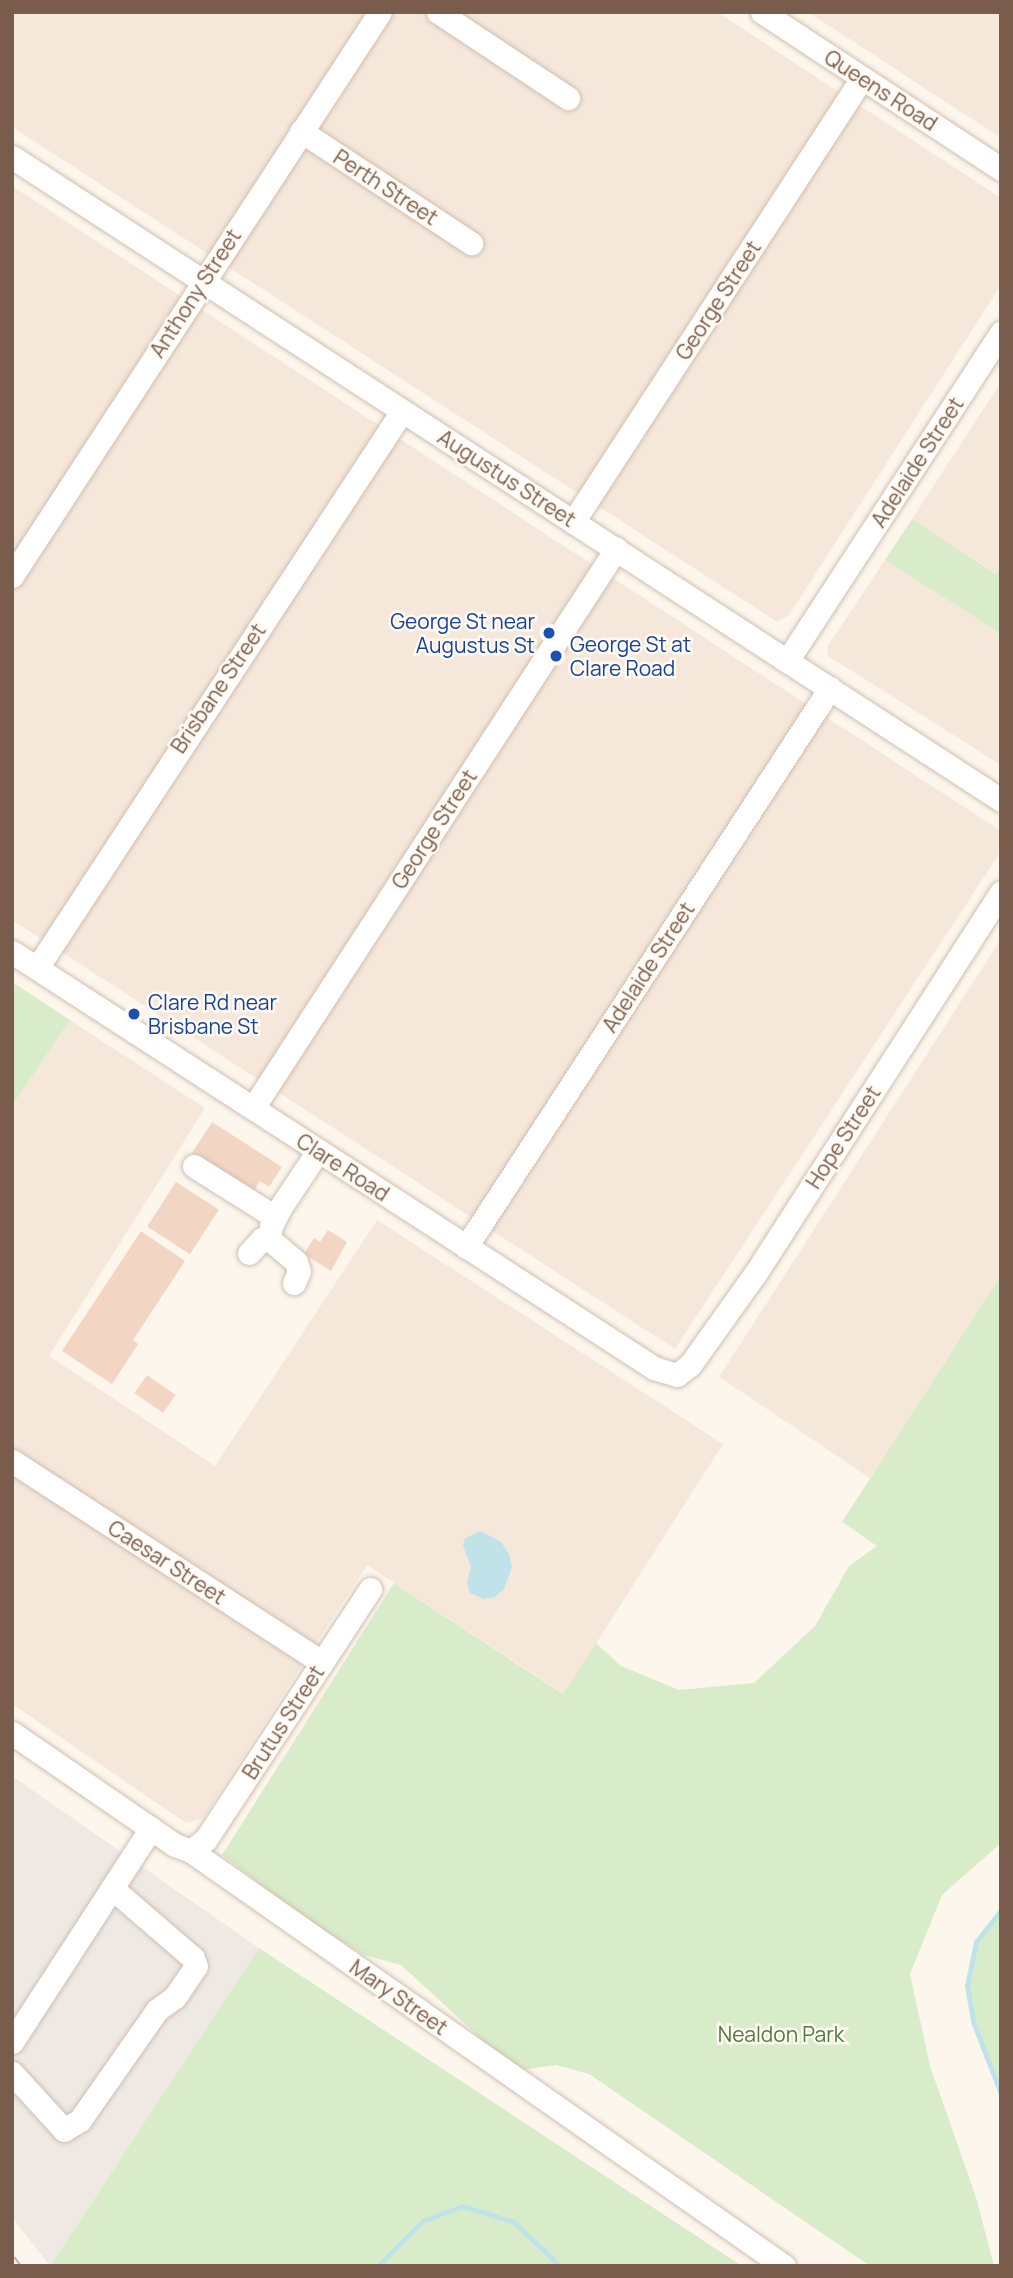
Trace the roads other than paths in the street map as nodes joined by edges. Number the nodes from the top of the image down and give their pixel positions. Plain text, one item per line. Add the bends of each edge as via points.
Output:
1 (380, 12) edge
2 (438, 12) edge
3 (762, 12) edge
4 (862, 78) junction
5 (568, 98) dead end
6 (301, 131) junction
7 (12, 157) edge
8 (1001, 169) edge
9 (471, 243) dead end
10 (202, 280) junction
11 (1001, 333) edge
12 (402, 411) junction
13 (573, 522) junction
14 (616, 549) junction
15 (12, 576) edge
16 (787, 661) junction
17 (830, 688) junction
18 (1001, 800) edge
19 (1001, 893) edge
20 (12, 952) edge
21 (37, 968) junction
22 (253, 1108) junction
23 (318, 1151) junction
24 (194, 1166) dead end
25 (272, 1228) junction
26 (466, 1247) junction
27 (249, 1253) dead end
28 (294, 1283) dead end
29 (677, 1375) joint
30 (12, 1461) edge
31 (370, 1589) dead end
32 (322, 1662) junction
33 (12, 1733) edge
34 (151, 1828) junction
35 (191, 1851) junction
36 (112, 1888) junction
37 (12, 2042) edge
38 (12, 2073) edge
39 (784, 2266) edge

1 - 6 street, Anthony Street
2 - 5 street
3 - 4 street, Queens Road
4 - 8 street, Queens Road
4 - 13 street, George Street
6 - 9 street, Perth Street
6 - 10 street, Anthony Street
7 - 10 street, Augustus Street
10 - 12 street, Augustus Street
10 - 15 street, Anthony Street
11 - 16 street, Adelaide Street
12 - 13 street, Augustus Street
12 - 21 street, Brisbane Street
13 - 14 street, Augustus Street
14 - 16 street, Augustus Street
14 - 22 street, George Street
16 - 17 street, Augustus Street
17 - 18 street, Augustus Street
17 - 26 street, Adelaide Street
19 - 29 street, Hope Street via 755,1274 690,1365
20 - 21 street, Clare Road
21 - 22 street, Clare Road
22 - 23 street, Clare Road
23 - 25 street
23 - 26 street, Clare Road
24 - 25 street
25 - 27 street
25 - 28 street via 296,1262 299,1271
26 - 29 street, Clare Road via 654,1368
30 - 32 street, Caesar Street
31 - 32 street, Brutus Street
32 - 35 street, Brutus Street via 206,1839
33 - 34 street, Mary Street
34 - 35 street, Mary Street
34 - 36 street
35 - 39 street, Mary Street
36 - 37 street
36 - 38 street via 197,1966 175,1997 157,2010 80,2120 64,2130

